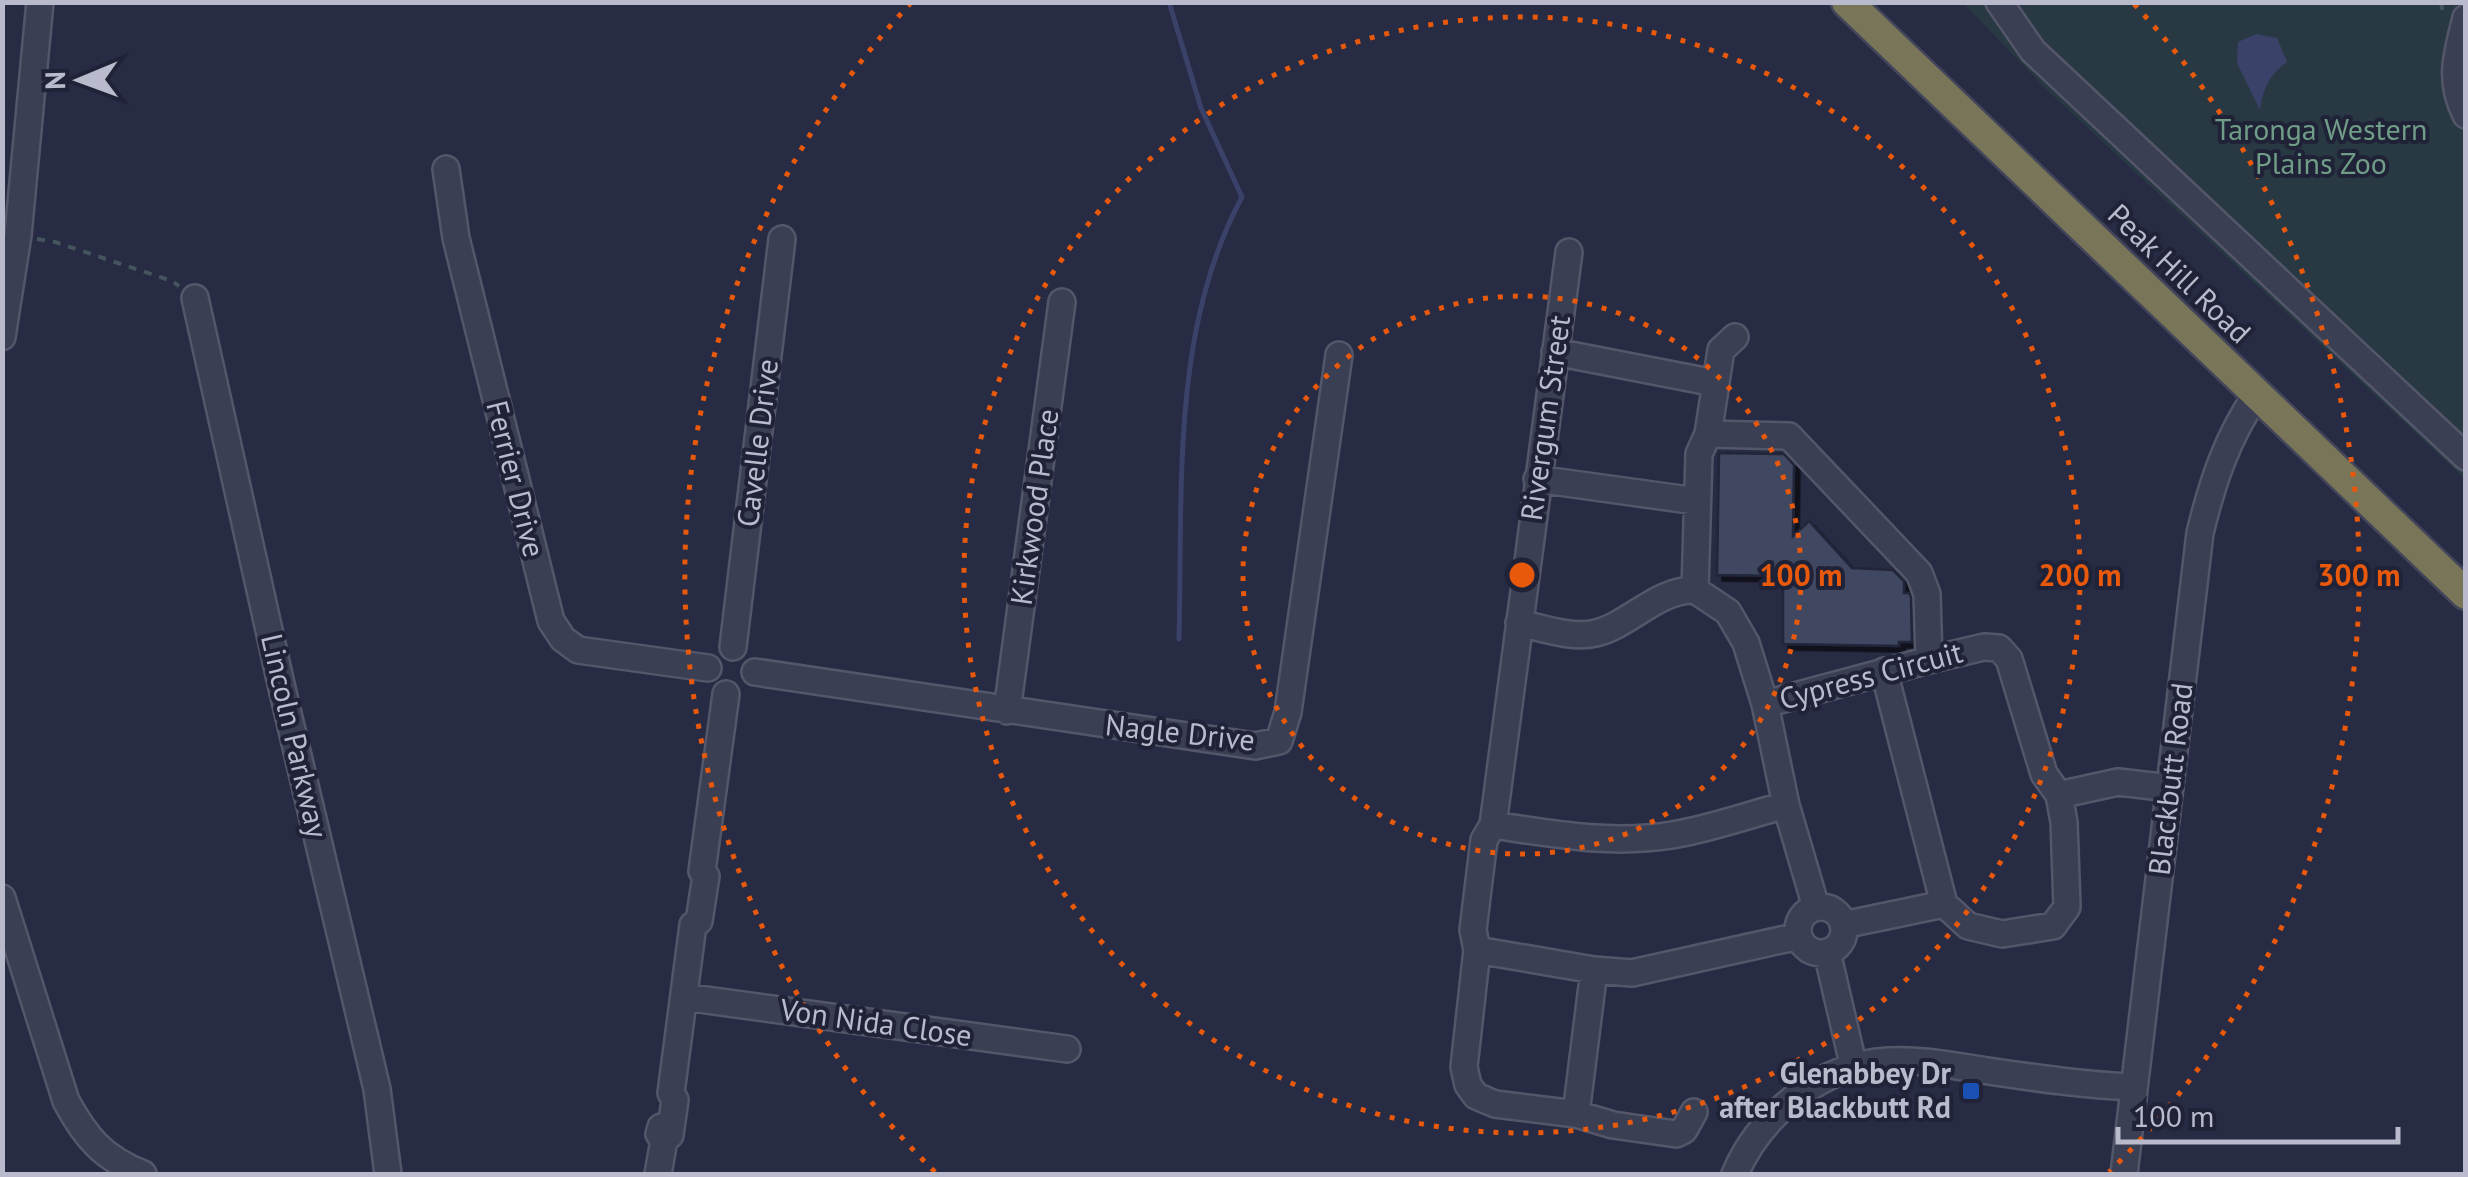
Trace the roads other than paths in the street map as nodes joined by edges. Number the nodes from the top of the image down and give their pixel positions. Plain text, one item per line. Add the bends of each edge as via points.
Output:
1 (40, 2) edge
2 (1847, 2) edge
3 (1999, 2) edge
4 (2466, 18) edge
5 (2466, 115) edge
6 (446, 169) dead end
7 (782, 238) dead end
8 (1569, 252) dead end
9 (195, 298) road end
10 (1062, 302) dead end
11 (1735, 336) dead end
12 (2, 337) edge
13 (1555, 352) junction
14 (1339, 355) dead end
15 (1715, 383) junction
16 (2256, 396) junction
17 (1708, 434) junction
18 (2466, 457) edge
19 (1537, 479) junction
20 (1696, 501) junction
21 (1695, 590) junction
22 (2466, 594) edge
23 (1518, 634) junction
24 (734, 647) junction
25 (1929, 660) junction
26 (708, 668) junction
27 (1884, 671) junction
28 (755, 672) junction
29 (726, 694) junction
30 (1764, 704) junction
31 (1007, 711) junction
32 (2170, 788) junction
33 (2058, 796) junction
34 (1786, 806) junction
35 (1493, 824) junction
36 (2, 898) edge
37 (1944, 904) junction
38 (1816, 907) junction
39 (1843, 925) junction
40 (1798, 936) junction
41 (1477, 950) junction
42 (1827, 952) junction
43 (1594, 970) junction
44 (684, 997) junction
45 (1067, 1049) dead end
46 (1854, 1068) junction
47 (2133, 1087) junction
48 (1694, 1112) dead end
49 (1576, 1114) junction
50 (143, 1174) edge
51 (388, 1174) edge
52 (658, 1174) edge
53 (1735, 1174) edge
54 (2124, 1174) edge

1 - 12 street
2 - 16 highway, Peak Hill Road
3 - 18 street via 2033,51
4 - 5 street via 2453,68
6 - 26 street, Ferrier Drive via 456,238 551,621 578,650
7 - 24 street, Cavelle Drive
8 - 13 street, Rivergum Street
9 - 51 street, Lincoln Parkway via 377,1089
10 - 31 street, Kirkwood Place
11 - 15 street via 1721,350
13 - 15 street
13 - 19 street, Rivergum Street
14 - 31 street, Nagle Drive via 1279,741 1255,746
15 - 17 street
16 - 22 highway, Peak Hill Road
16 - 32 street, Blackbutt Road via 2213,480 2200,533
17 - 20 street via 1698,454
17 - 25 street via 1789,436 1920,572
19 - 20 street
19 - 23 street, Rivergum Street
20 - 21 street
21 - 23 street via 1679,590 1599,632
21 - 30 street via 1739,626
23 - 35 street, Rivergum Street
24 - 26 street via 719,650
24 - 28 street via 746,653
25 - 27 street, Cypress Circuit
25 - 33 street, Cypress Circuit via 1999,648 2009,659 2044,774
26 - 29 street via 710,681
27 - 30 street, Cypress Circuit
27 - 37 street
28 - 29 street via 745,690
28 - 31 street, Nagle Drive
29 - 44 street via 706,876
30 - 34 street
32 - 33 street via 2118,782
32 - 47 street, Blackbutt Road
33 - 37 street, Cypress Circuit via 2067,907 2053,926 2002,934 1968,926
34 - 35 street via 1674,835 1621,840
34 - 38 street
35 - 41 street, Rivergum Street via 1484,840 1473,930
36 - 50 street via 66,1100 100,1150
37 - 39 street
38 - 39 street via 1830,908
38 - 40 street via 1804,914
39 - 42 street via 1838,944
40 - 42 street via 1812,951
40 - 43 street via 1648,971
41 - 43 street
41 - 49 street, Rivergum Street via 1464,1067 1468,1085 1495,1104
42 - 46 street
43 - 49 street
44 - 45 street, Von Nida Close
44 - 52 street
46 - 47 street via 1920,1060
46 - 53 street via 1776,1112
47 - 54 street, Blackbutt Road
48 - 49 street via 1676,1134

